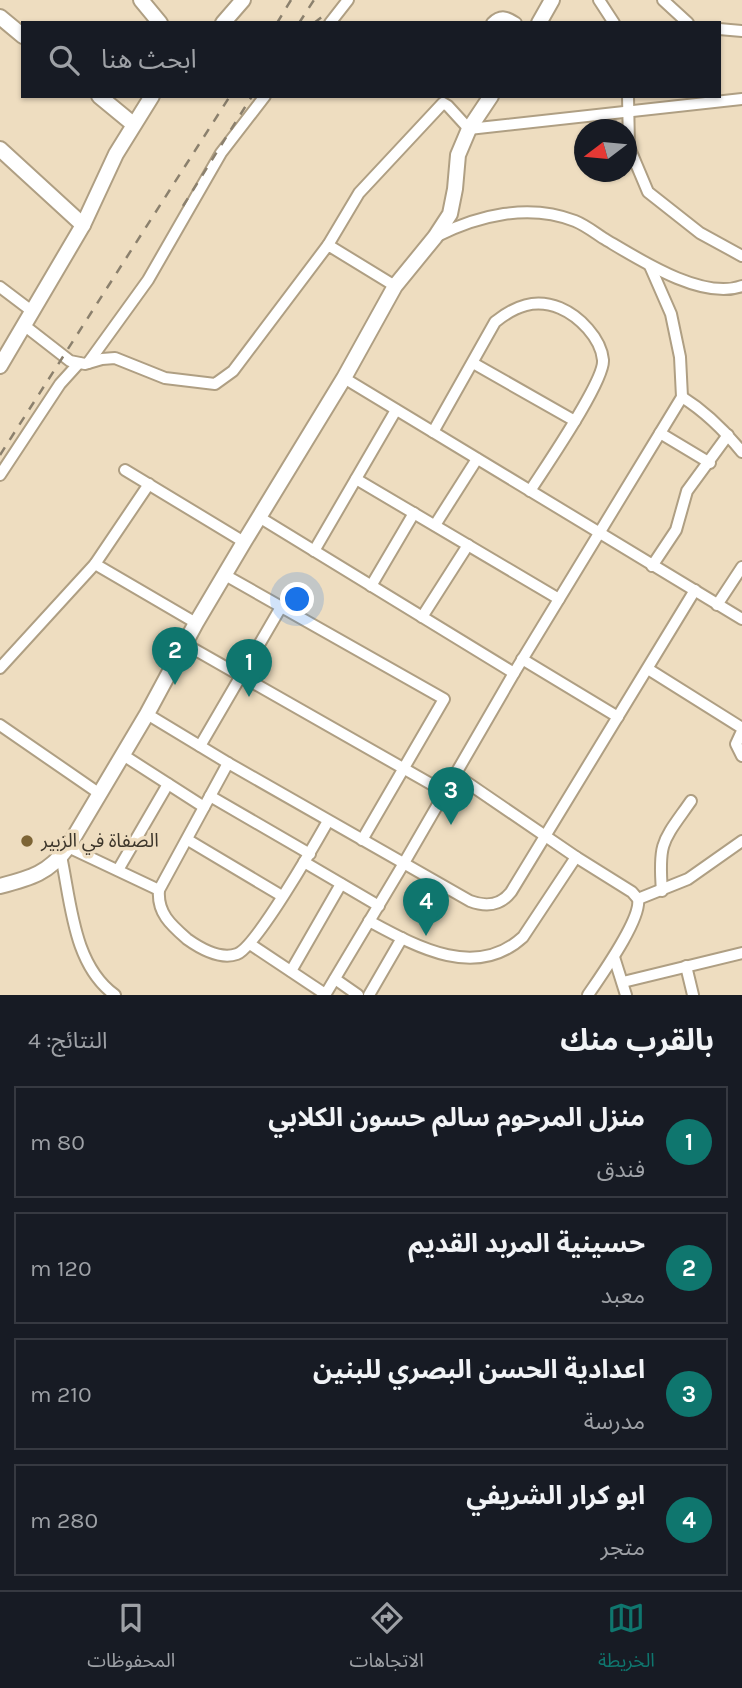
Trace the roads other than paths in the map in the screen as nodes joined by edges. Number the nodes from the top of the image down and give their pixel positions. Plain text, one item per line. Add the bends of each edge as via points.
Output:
1 (141, 0) edge
2 (151, 0) edge
3 (243, 0) edge
4 (348, 0) edge
5 (552, 0) edge
6 (599, 0) edge
7 (663, 0) edge
8 (0, 18) edge
9 (158, 21) edge
10 (167, 21) edge
11 (225, 21) edge
12 (332, 21) edge
13 (495, 21) edge
14 (513, 21) edge
15 (540, 21) edge
16 (613, 21) edge
17 (686, 21) edge
18 (721, 29) edge
19 (742, 31) edge
20 (21, 34) edge
21 (101, 98) edge
22 (151, 98) edge
23 (263, 98) edge
24 (490, 98) edge
25 (628, 98) edge
26 (742, 99) edge
27 (445, 100) edge
28 (628, 111) junction
29 (133, 124) junction
30 (469, 129) junction
31 (0, 149) edge
32 (83, 225) junction
33 (435, 237) junction
34 (328, 245) junction
35 (741, 254) edge
36 (650, 266) junction
37 (395, 286) junction
38 (742, 286) edge
39 (0, 287) edge
40 (33, 312) junction
41 (25, 326) junction
42 (3, 355) edge
43 (83, 363) junction
44 (474, 363) junction
45 (344, 378) junction
46 (682, 397) junction
47 (396, 410) junction
48 (575, 421) junction
49 (433, 432) junction
50 (660, 433) junction
51 (728, 435) junction
52 (742, 452) edge
53 (477, 459) junction
54 (710, 463) junction
55 (125, 470) dead end
56 (0, 475) edge
57 (356, 479) junction
58 (149, 484) junction
59 (530, 491) junction
60 (414, 513) junction
61 (259, 517) junction
62 (435, 525) junction
63 (599, 533) junction
64 (244, 542) junction
65 (468, 545) junction
66 (314, 551) junction
67 (95, 564) junction
68 (652, 566) junction
69 (742, 567) edge
70 (225, 575) junction
71 (372, 586) junction
72 (695, 590) junction
73 (559, 599) junction
74 (718, 605) junction
75 (281, 607) junction
76 (422, 617) junction
77 (742, 619) edge
78 (197, 623) junction
79 (185, 644) junction
80 (522, 659) junction
81 (0, 668) edge
82 (648, 669) junction
83 (514, 673) junction
84 (240, 677) junction
85 (147, 714) junction
86 (618, 717) junction
87 (0, 725) edge
88 (742, 729) edge
89 (200, 746) junction
90 (123, 755) junction
91 (742, 755) edge
92 (228, 763) junction
93 (406, 768) junction
94 (456, 775) junction
95 (167, 784) junction
96 (445, 792) junction
97 (100, 794) junction
98 (210, 796) junction
99 (691, 801) dead end
100 (204, 807) junction
101 (328, 821) junction
102 (547, 836) junction
103 (188, 840) junction
104 (362, 840) junction
105 (742, 841) edge
106 (65, 851) junction
107 (576, 857) junction
108 (307, 858) junction
109 (404, 863) junction
110 (118, 870) junction
111 (341, 884) junction
112 (0, 886) edge
113 (159, 890) junction
114 (662, 891) junction
115 (282, 896) junction
116 (638, 899) junction
117 (379, 906) junction
118 (369, 921) junction
119 (402, 938) junction
120 (250, 944) junction
121 (742, 953) edge
122 (614, 957) junction
123 (686, 966) junction
124 (290, 971) junction
125 (335, 979) junction
126 (623, 982) junction
127 (113, 994) edge
128 (325, 995) edge
129 (358, 995) edge
130 (369, 995) edge
131 (588, 995) edge
132 (626, 995) edge
133 (693, 995) edge

1 - 9 street
2 - 10 street
3 - 11 street
4 - 12 street
5 - 15 street
6 - 16 street
7 - 17 street
8 - 20 street
13 - 14 street via 501,17
18 - 19 street
21 - 29 street
22 - 29 street
23 - 43 street via 221,153 148,280
24 - 30 street
25 - 28 street
26 - 28 street
27 - 30 street
27 - 34 street via 359,193
28 - 30 street
28 - 35 street via 629,147 648,192 700,233
29 - 32 street
30 - 33 street via 458,155 450,214
31 - 32 street
32 - 40 street
33 - 36 street via 491,215 532,212 576,221
33 - 37 street
34 - 37 street
34 - 43 street via 233,372 215,384 165,378 115,358
36 - 38 street via 703,286 732,290
36 - 46 street via 671,314
37 - 45 street
39 - 40 street
40 - 41 street
41 - 42 street
41 - 43 street via 70,361
43 - 56 street via 60,384
44 - 48 street
44 - 48 street via 495,322 508,311 543,303 570,313 596,340 603,359 602,373
44 - 49 street
45 - 47 street
45 - 61 street
46 - 50 street
46 - 51 street
47 - 49 street
47 - 57 street
48 - 59 street
49 - 53 street
50 - 54 street
50 - 63 street
51 - 52 street
51 - 54 street
53 - 59 street
53 - 62 street
54 - 68 street via 687,491 676,530
55 - 58 street
57 - 60 street
57 - 66 street
58 - 64 street
58 - 67 street
59 - 63 street
60 - 62 street
60 - 71 street
61 - 64 street
61 - 66 street
62 - 65 street
63 - 68 street
63 - 73 street
64 - 70 street
65 - 73 street
65 - 76 street
66 - 71 street
67 - 78 street
67 - 81 street
68 - 72 street
69 - 74 street
70 - 75 street
70 - 78 street
71 - 76 street
72 - 74 street
72 - 82 street
73 - 80 street
74 - 77 street
75 - 84 street
75 - 93 street via 444,699
76 - 83 street
78 - 79 street
79 - 84 street
79 - 85 street
80 - 83 street
80 - 86 street
82 - 86 street
82 - 88 street
83 - 94 street
84 - 89 street
84 - 93 street
85 - 89 street
85 - 90 street
86 - 102 street
87 - 97 street
88 - 91 street via 736,744
89 - 92 street
90 - 95 street
90 - 97 street
92 - 98 street
92 - 101 street
93 - 96 street
93 - 104 street
94 - 96 street
94 - 102 street
95 - 100 street
95 - 110 street
96 - 109 street
97 - 106 street
98 - 100 street
98 - 108 street
99 - 114 street via 661,847
100 - 103 street
101 - 104 street
101 - 108 street
102 - 107 street
102 - 109 street via 511,892 492,905 470,901
103 - 113 street
103 - 115 street
104 - 109 street
105 - 114 street
106 - 110 street
106 - 112 street via 34,876
106 - 127 street via 85,958
107 - 116 street
107 - 119 street via 523,937 502,953 464,958
108 - 111 street
108 - 115 street
109 - 117 street
110 - 113 street
111 - 117 street
111 - 124 street
113 - 120 street via 162,914 210,953 228,956
114 - 116 street
115 - 120 street
116 - 122 street via 638,910
117 - 118 street
118 - 119 street
118 - 125 street
119 - 130 street
120 - 124 street
121 - 123 street
122 - 126 street
122 - 131 street
123 - 126 street
123 - 133 street
124 - 128 street
125 - 128 street
125 - 129 street
126 - 132 street

